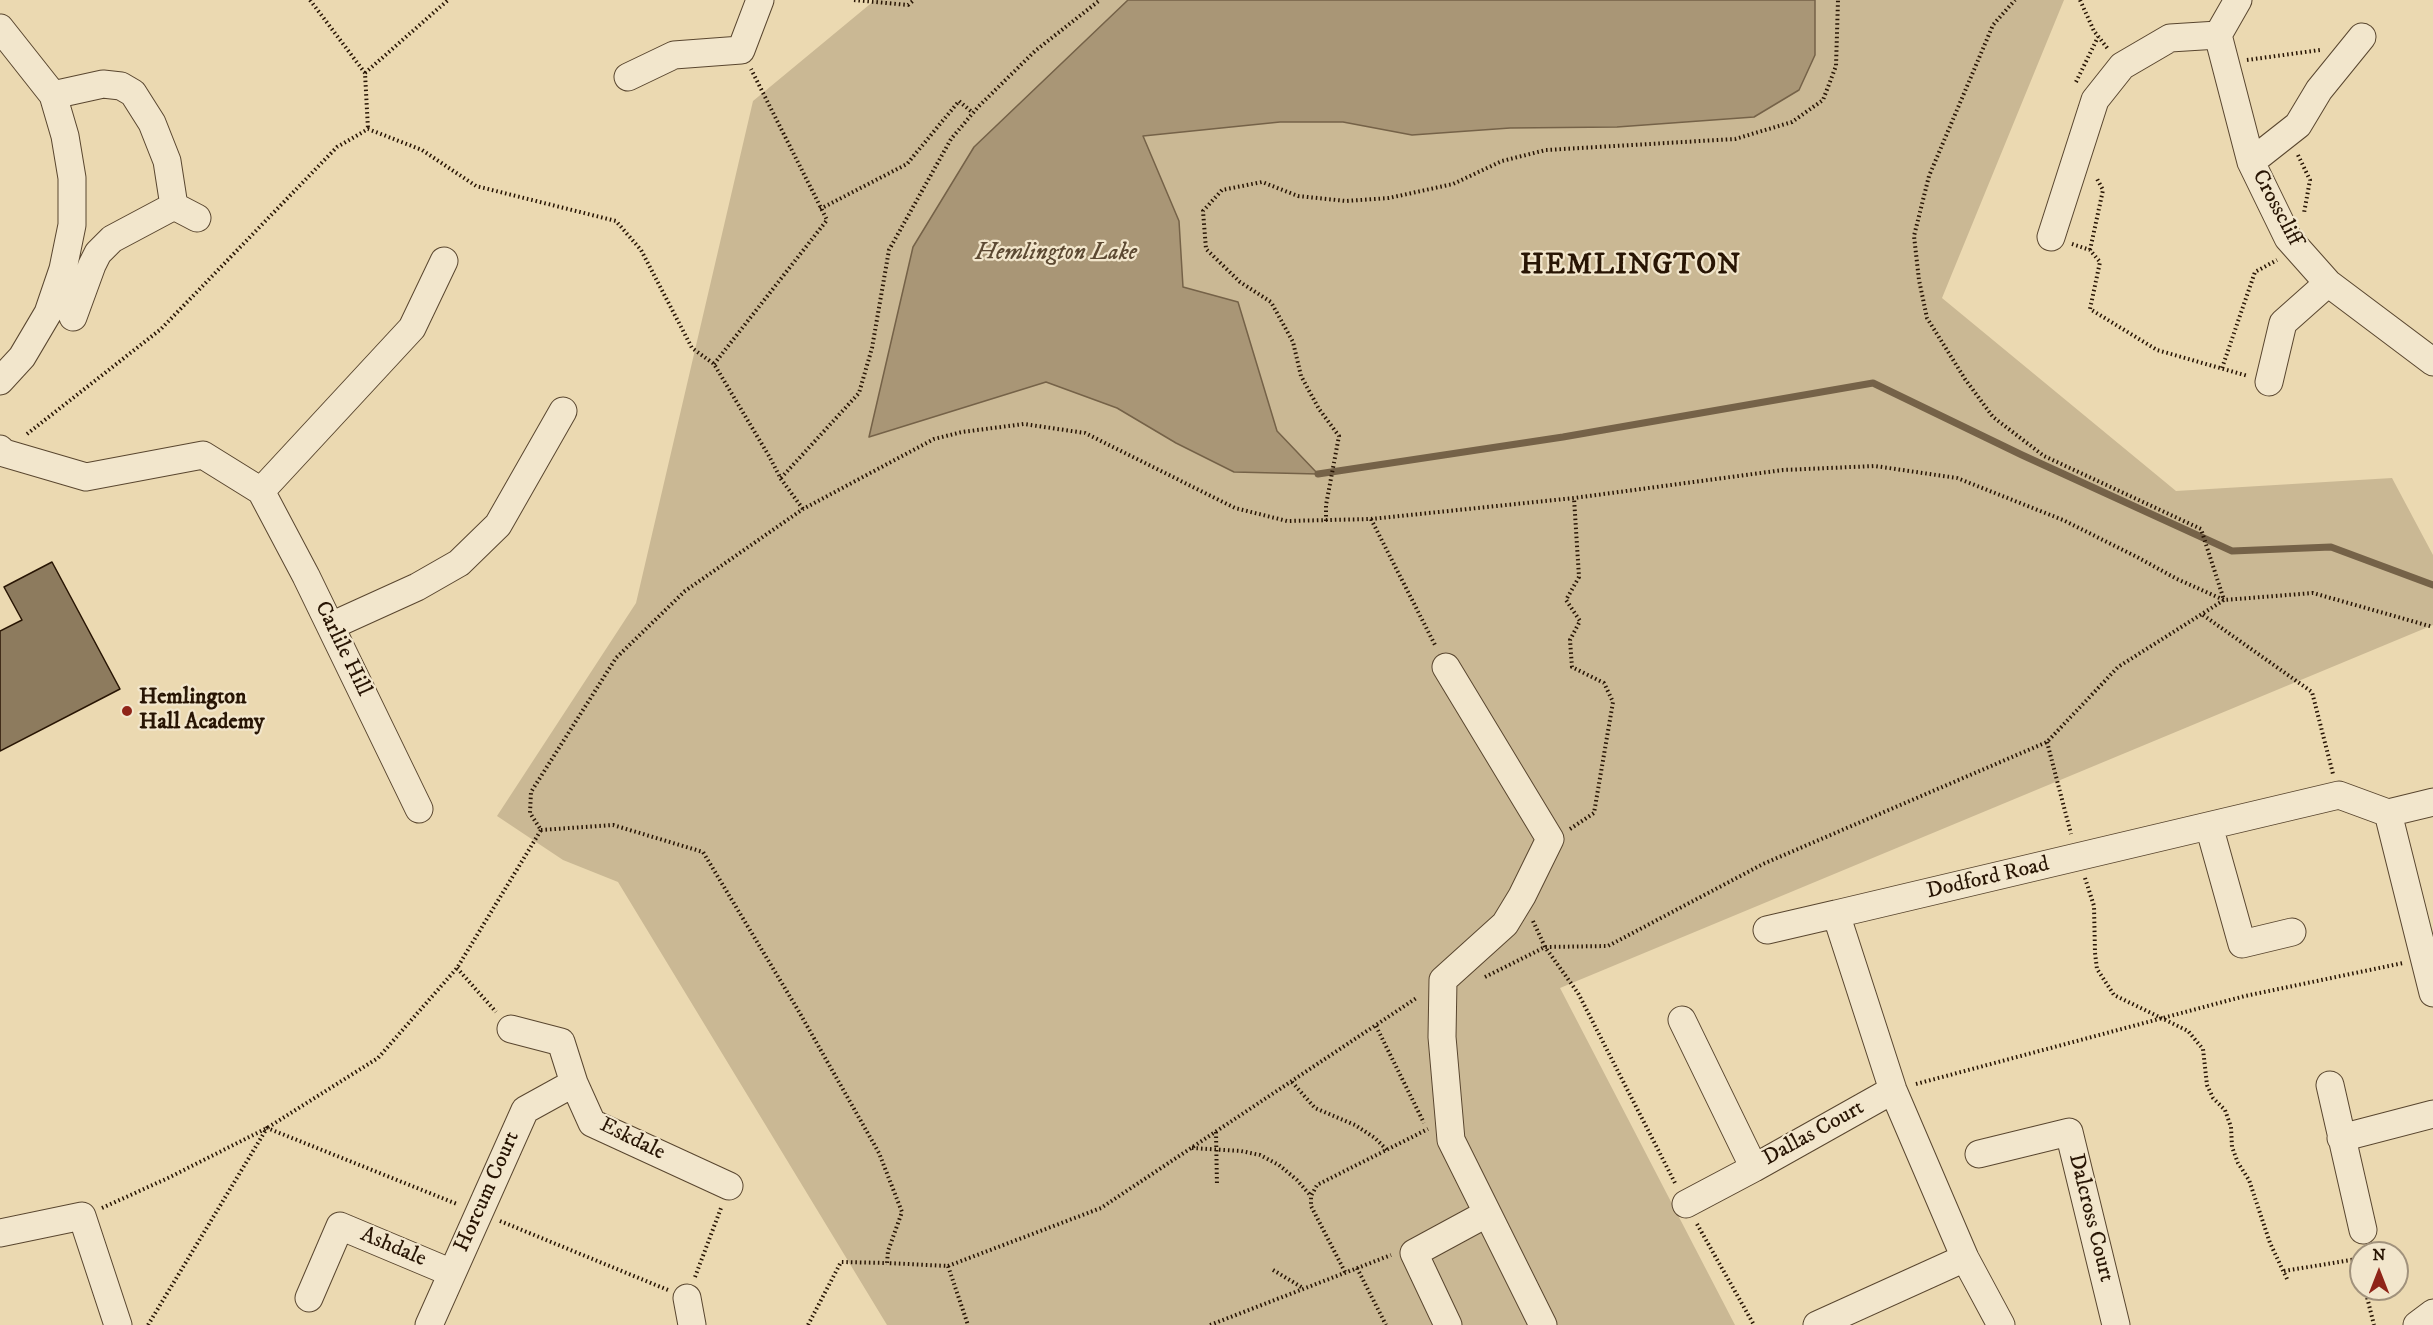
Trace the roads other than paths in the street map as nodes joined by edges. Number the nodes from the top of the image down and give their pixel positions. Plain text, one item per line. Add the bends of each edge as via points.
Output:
1 (760, 0) edge
2 (2238, 0) edge
3 (0, 28) edge
4 (2218, 35) junction
5 (2357, 43) road end
6 (628, 77) dead end
7 (52, 95) junction
8 (2251, 162) junction
9 (2051, 237) road end
10 (444, 261) dead end
11 (2328, 283) junction
12 (73, 317) dead end
13 (2431, 356) edge
14 (0, 381) edge
15 (2270, 382) road end
16 (563, 411) dead end
17 (0, 449) edge
18 (261, 491) junction
19 (331, 626) junction
20 (1446, 667) road end
21 (2433, 802) edge
22 (419, 809) dead end
23 (2388, 813) junction
24 (2209, 826) junction
25 (1836, 914) junction
26 (1767, 930) dead end
27 (2292, 932) dead end
28 (2433, 993) edge
29 (1682, 1020) dead end
30 (511, 1029) road end
31 (574, 1083) junction
32 (2330, 1085) dead end
33 (1893, 1090) junction
34 (2433, 1114) edge
35 (2342, 1138) junction
36 (1979, 1154) dead end
37 (1754, 1168) junction
38 (729, 1186) road end
39 (1686, 1204) road end
40 (1486, 1214) junction
41 (2363, 1230) dead end
42 (0, 1233) edge
43 (1965, 1258) junction
44 (452, 1273) junction
45 (309, 1298) dead end
46 (687, 1298) road end
47 (118, 1325) edge
48 (429, 1325) edge
49 (692, 1325) edge
50 (1448, 1325) edge
51 (1543, 1325) edge
52 (1817, 1325) edge
53 (2001, 1325) edge
54 (2116, 1325) edge

1 - 6 street via 741,50 674,54
2 - 4 street
3 - 7 street
4 - 8 street, Crosscliff
4 - 9 street via 2170,38 2122,66 2095,100
5 - 8 street via 2319,90 2298,124
7 - 12 street via 103,84 121,86 133,93 152,123 186,212 146,219 112,239 98,253
7 - 14 street via 65,136 72,178 72,225 48,313 22,357
8 - 11 street, Crosscliff via 2288,238
10 - 18 street via 412,328
11 - 13 street, Crosscliff
11 - 15 street via 2283,323
16 - 19 street via 498,525 459,563
17 - 18 street via 86,477 203,455
18 - 19 street, Carlile Hill
19 - 22 street, Carlile Hill
20 - 40 street via 1550,839 1505,924 1443,980 1442,1037 1451,1140
21 - 23 street
23 - 24 street, Dodford Road via 2339,795
23 - 28 street
24 - 25 street, Dodford Road
24 - 27 street via 2242,944
25 - 26 street, Dodford Road
25 - 33 street
29 - 37 street, Dallas Court
30 - 31 street, Eskdale via 561,1042
31 - 38 street, Eskdale via 592,1123
31 - 44 street, Horcum Court via 525,1110
32 - 35 street
33 - 37 street, Dallas Court
33 - 43 street
34 - 35 street
35 - 41 street
36 - 54 street, Dalcross Court via 2069,1132
37 - 39 street
40 - 50 street via 1414,1254
40 - 51 street
42 - 47 street via 82,1216
43 - 52 street
43 - 53 street
44 - 45 street, Ashdale via 340,1226
44 - 48 street, Horcum Court
46 - 49 street

